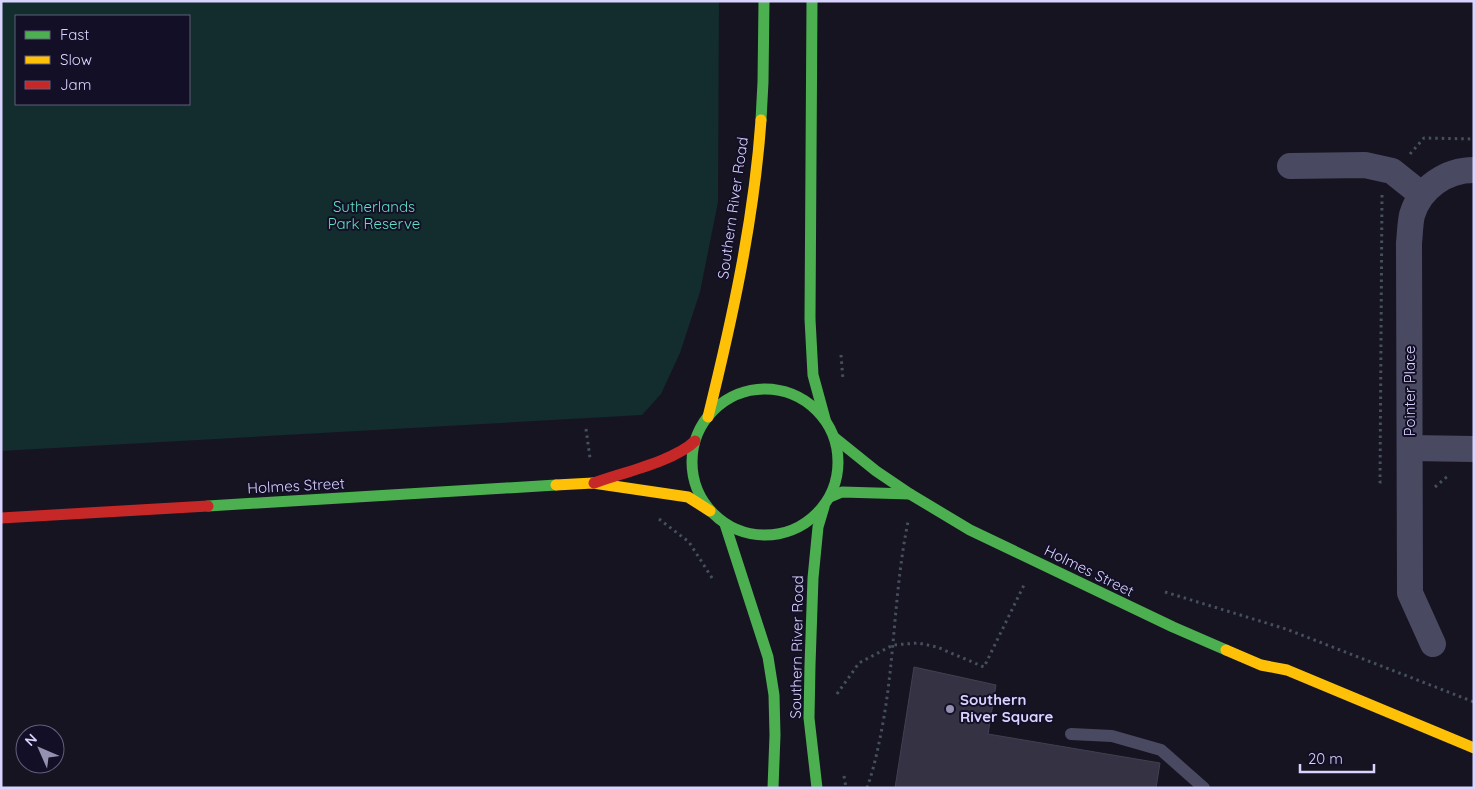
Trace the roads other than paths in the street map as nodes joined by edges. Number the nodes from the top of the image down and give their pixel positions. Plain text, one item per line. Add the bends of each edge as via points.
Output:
1 (764, 1) edge
2 (812, 1) edge
3 (1290, 166) dead end
4 (1474, 170) edge
5 (1422, 195) junction
6 (708, 416) junction
7 (825, 419) junction
8 (835, 438) junction
9 (695, 441) junction
10 (1410, 448) junction
11 (1474, 449) edge
12 (593, 483) junction
13 (914, 495) junction
14 (830, 497) junction
15 (824, 507) junction
16 (710, 511) junction
17 (1, 518) edge
18 (725, 524) junction
19 (1433, 644) dead end
20 (1261, 665) junction
21 (1281, 680) dead end
22 (1350, 696) junction
23 (1394, 701) dead end
24 (1071, 734) dead end
25 (1474, 748) edge
26 (773, 788) edge
27 (817, 788) edge
28 (1204, 788) edge

1 - 6 main road, Southern River Road via 759,145 745,244
2 - 7 main road via 810,319 813,375
3 - 5 street via 1365,165 1392,171
4 - 5 street, Pointer Place via 1446,176
5 - 10 street, Pointer Place via 1412,216 1409,242
6 - 7 main road via 734,396 767,389 800,397
6 - 9 main road
7 - 8 main road
8 - 13 main road, Holmes Street
8 - 14 main road via 838,468
9 - 12 main road, Holmes Street via 678,454
9 - 16 main road via 692,465 697,490
10 - 11 street
10 - 19 street, Pointer Place via 1410,593
12 - 16 main road, Holmes Street via 688,497
12 - 17 main road, Holmes Street
13 - 14 main road via 842,492
13 - 20 main road, Holmes Street via 970,530 1035,562
14 - 15 main road
15 - 18 main road via 811,520 778,534 742,532
15 - 27 main road, Southern River Road via 818,527 813,578 810,674 809,718
16 - 18 main road
18 - 26 main road, Southern River Road via 768,657 774,695
20 - 21 main road, Holmes Street
20 - 22 main road, Holmes Street via 1286,670
22 - 23 main road
22 - 25 main road, Holmes Street
24 - 28 lane via 1112,736 1162,750

